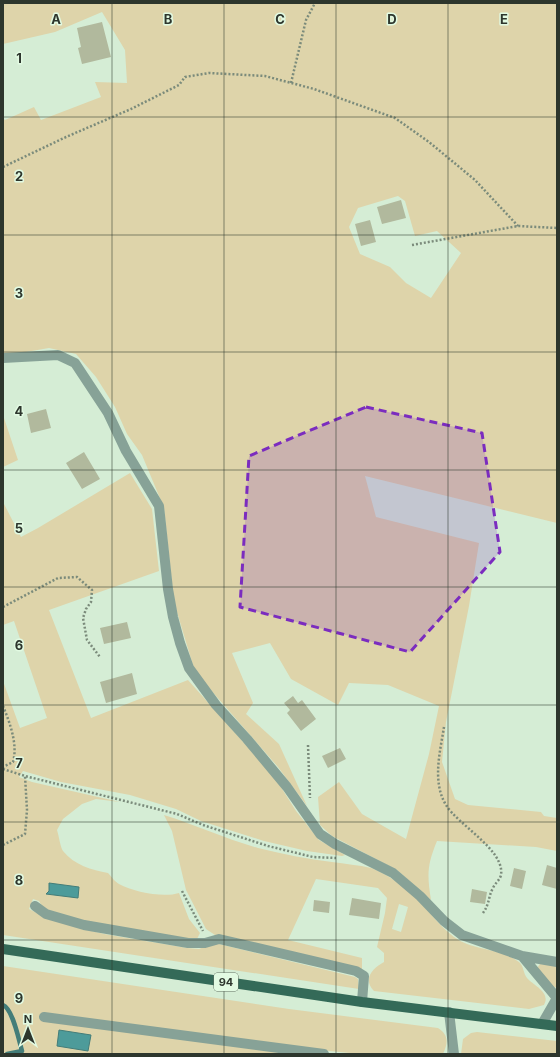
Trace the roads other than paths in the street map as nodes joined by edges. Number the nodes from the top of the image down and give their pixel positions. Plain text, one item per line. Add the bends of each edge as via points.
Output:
1 (3, 358) edge
2 (35, 906) dead end
3 (3, 949) edge
4 (522, 956) junction
5 (557, 962) edge
6 (557, 998) edge
7 (362, 1002) junction
8 (449, 1012) junction
9 (44, 1017) dead end
10 (542, 1024) junction
11 (557, 1026) edge
12 (324, 1054) edge
13 (454, 1054) edge

1 - 4 street via 58,355 75,363 108,414 126,451 159,506 172,610 189,668 216,705 287,787 320,834 393,873 462,935
2 - 7 street via 46,914 84,925 188,943 205,943 218,939 356,971 364,976
3 - 7 main road, 94
4 - 5 street
4 - 6 street
6 - 10 street
7 - 8 main road, 94
8 - 10 main road, 94
8 - 13 street
9 - 12 street
10 - 11 main road, 94

